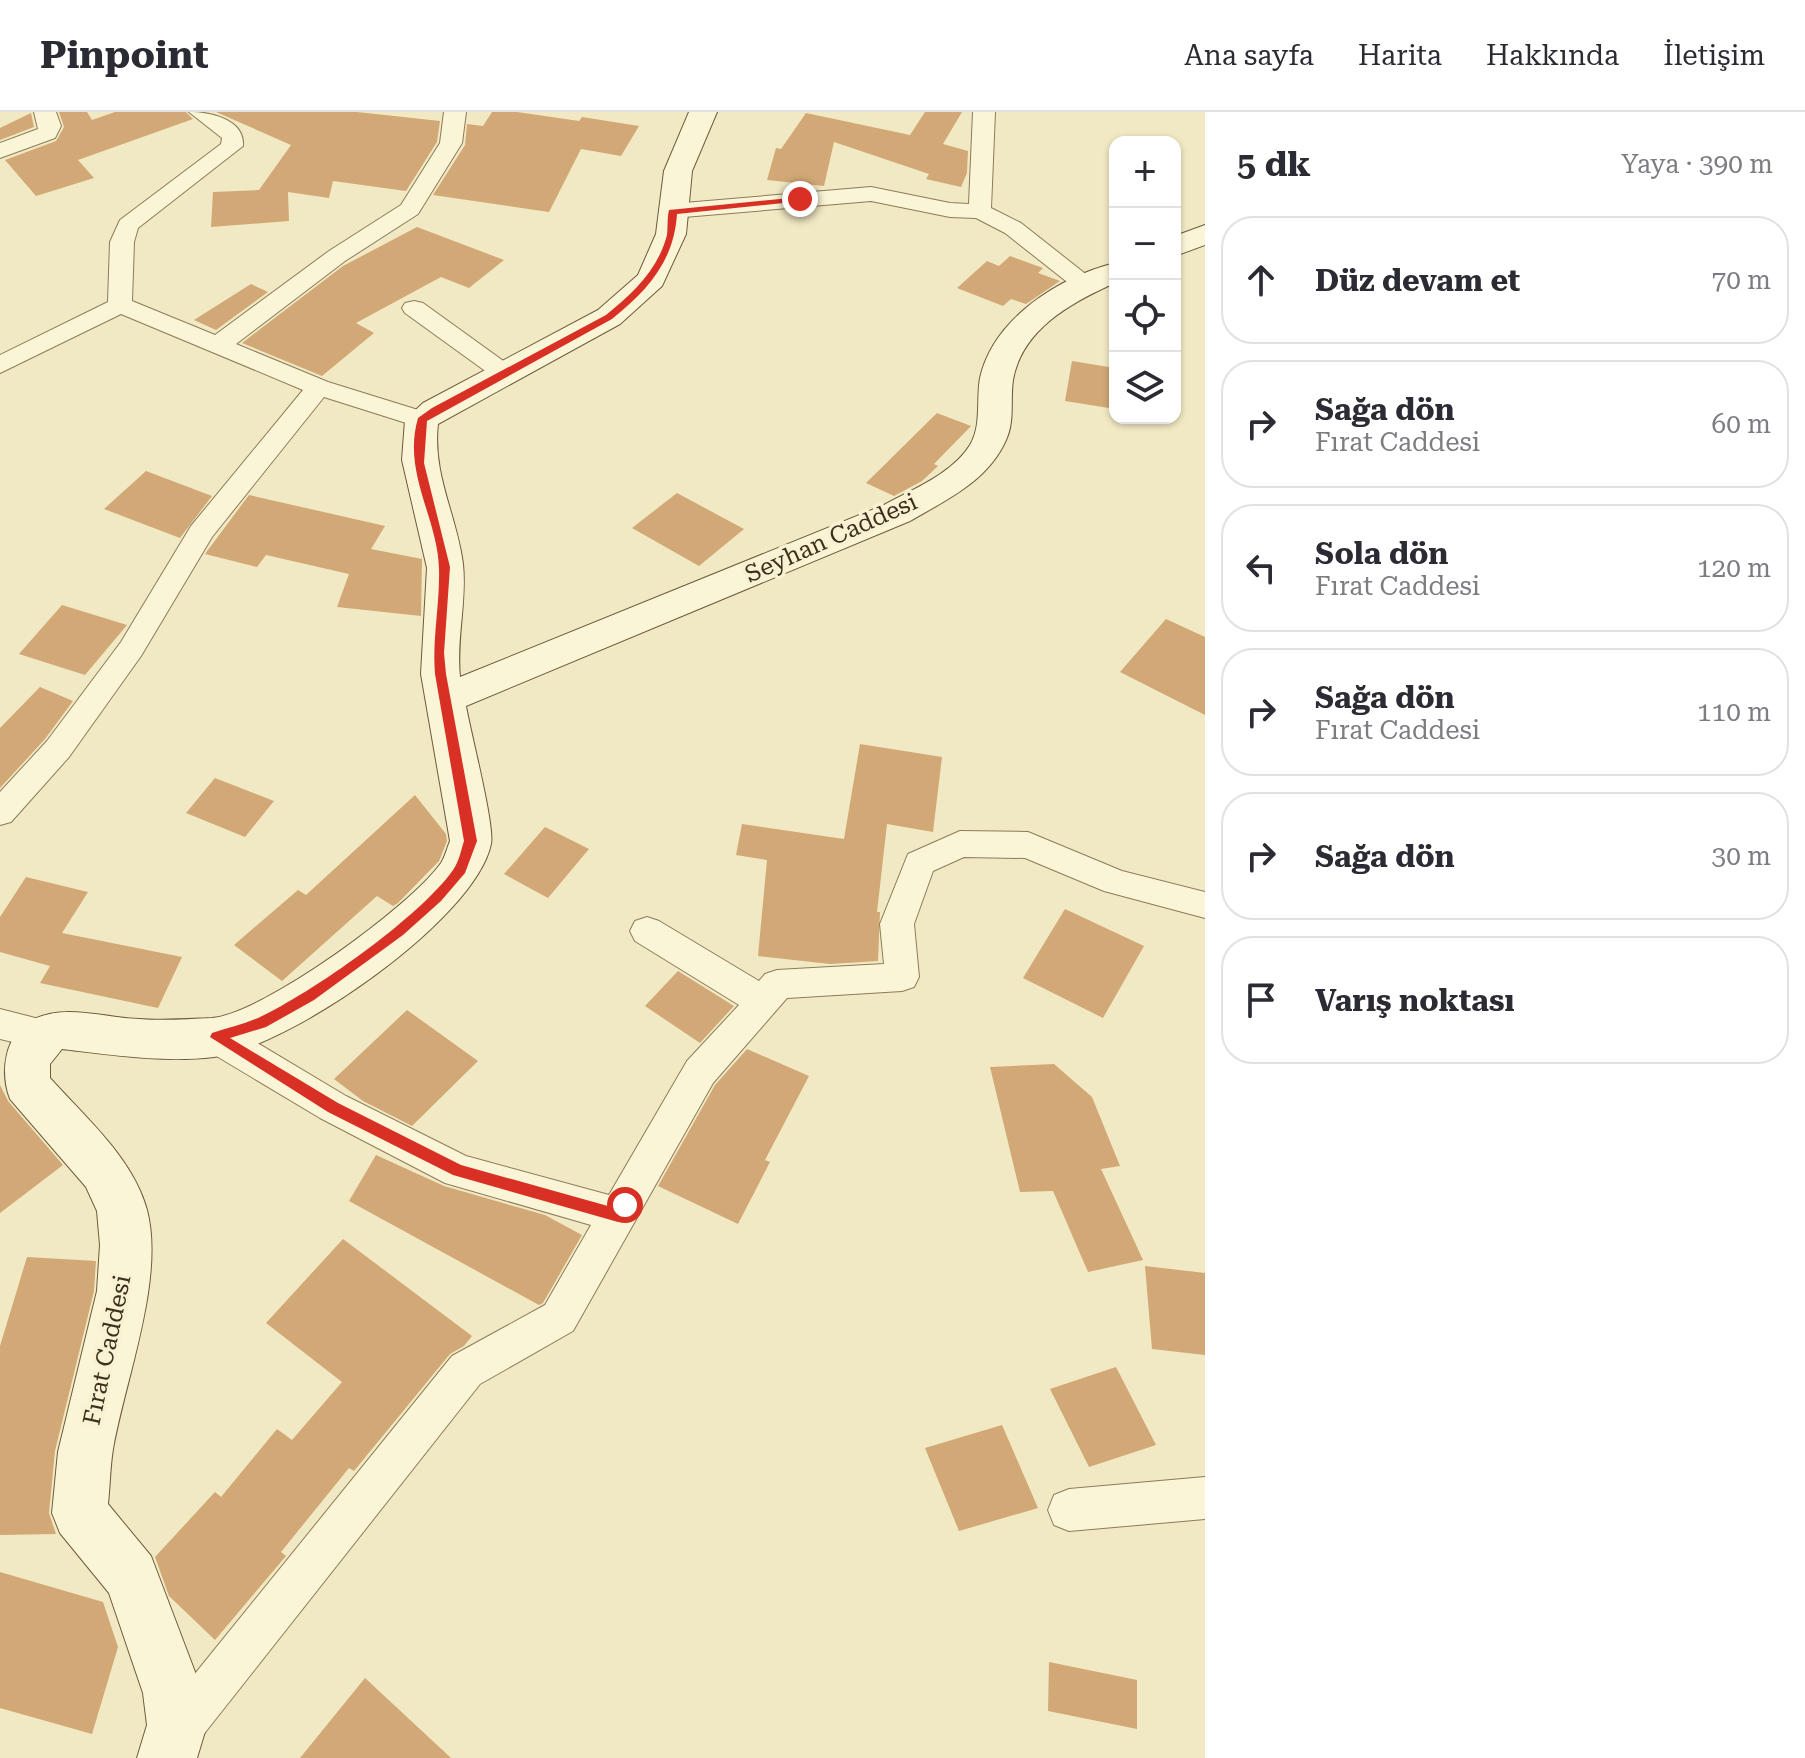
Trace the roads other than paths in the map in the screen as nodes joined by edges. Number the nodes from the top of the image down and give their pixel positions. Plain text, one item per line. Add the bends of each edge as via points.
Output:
1 (45, 112) edge
2 (200, 112) edge
3 (455, 112) edge
4 (703, 112) edge
5 (984, 112) edge
6 (0, 151) edge
7 (672, 211) junction
8 (980, 211) junction
9 (1099, 278) edge
10 (120, 305) junction
11 (414, 308) dead end
12 (217, 346) junction
13 (0, 365) edge
14 (504, 373) junction
15 (319, 387) junction
16 (422, 420) junction
17 (444, 699) junction
18 (0, 813) edge
19 (1205, 905) edge
20 (647, 931) dead end
21 (764, 1002) junction
22 (0, 1024) edge
23 (46, 1035) junction
24 (216, 1037) junction
25 (618, 1215) junction
26 (1205, 1498) edge
27 (1069, 1510) dead end
28 (170, 1747) edge

1 - 6 street via 47,133
2 - 10 street via 233,136 232,146 128,225 122,242
3 - 12 street via 451,143 410,209
4 - 7 street via 678,171
5 - 8 street
7 - 8 street via 871,194
7 - 14 street via 663,256 634,297 609,317
8 - 9 street
9 - 17 street, Seyhan Caddesi via 1044,311 1011,341 996,379 989,441 953,480 897,513
10 - 12 street
10 - 13 street
11 - 14 street
12 - 15 street
14 - 16 street
15 - 16 street
15 - 18 street via 201,532 131,649 58,749
16 - 17 street via 419,463 445,567 439,653
17 - 24 street via 471,841 460,870 398,932 309,996 261,1023
19 - 21 street via 1116,882 1028,845 960,844 920,863 897,924 902,977 777,984
20 - 21 street
21 - 25 street via 700,1072
22 - 23 street
23 - 24 street via 62,1030 140,1039
23 - 28 street, Fırat Caddesi via 27,1058 27,1085 103,1172 122,1210 125,1245 123,1291 85,1452 80,1513 131,1576 173,1693 177,1725
24 - 25 street via 333,1107 458,1171
25 - 28 street via 559,1318 466,1370
26 - 27 street

